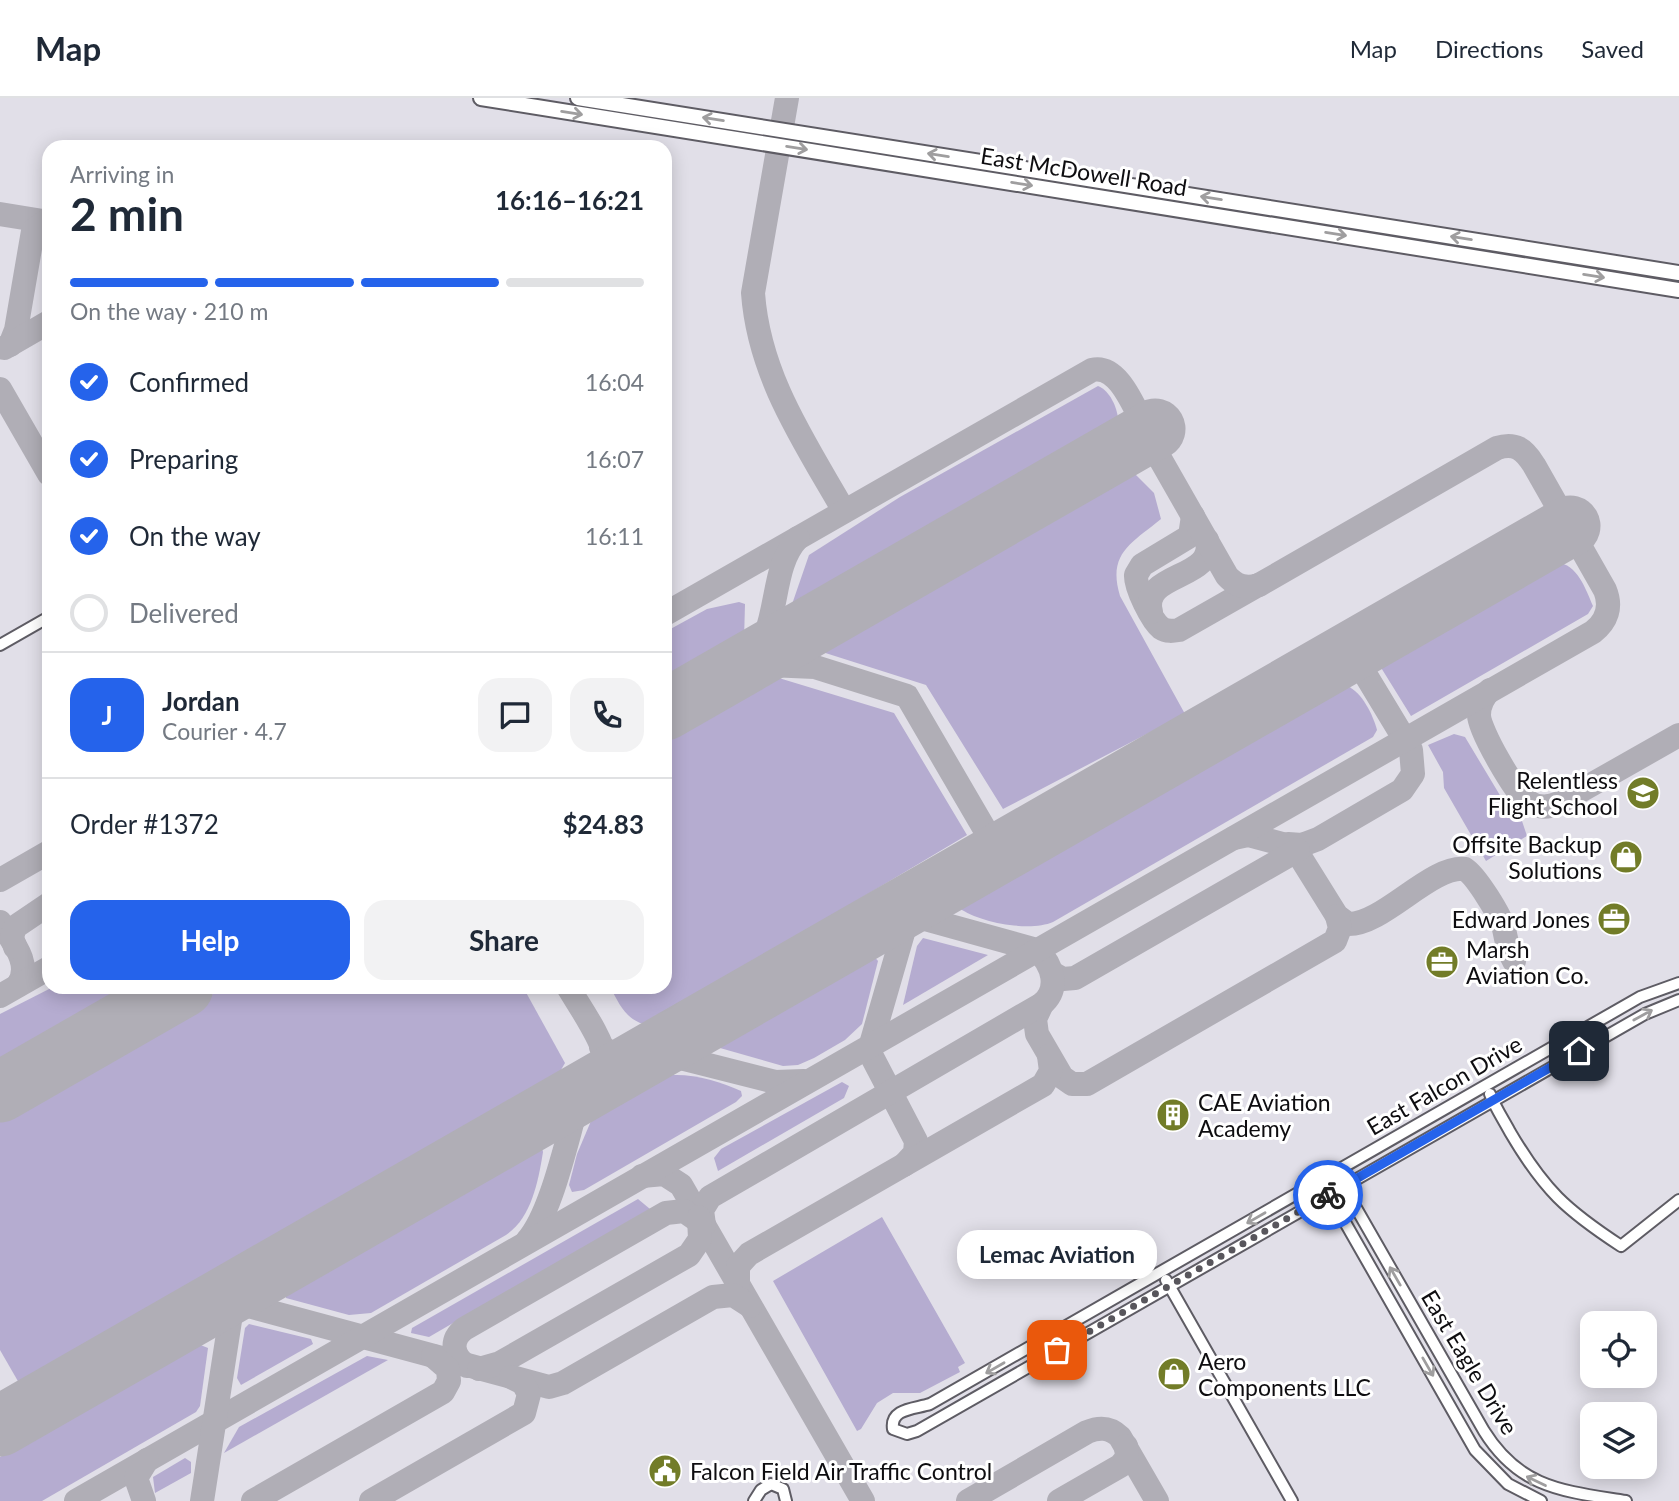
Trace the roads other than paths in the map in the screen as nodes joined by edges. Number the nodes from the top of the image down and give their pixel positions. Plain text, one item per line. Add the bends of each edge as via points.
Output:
1 (481, 98) edge
2 (578, 98) edge
3 (1679, 273) edge
4 (1679, 289) edge
5 (42, 621) edge
6 (0, 645) edge
7 (1679, 983) edge
8 (1679, 1000) edge
9 (1487, 1084) junction
10 (1492, 1100) junction
11 (1336, 1172) junction
12 (1321, 1181) junction
13 (1343, 1186) junction
14 (1329, 1194) junction
15 (1679, 1200) edge
16 (1161, 1272) junction
17 (1170, 1286) junction
18 (1420, 1320) junction
19 (1406, 1328) junction
20 (754, 1501) edge
21 (786, 1501) edge
22 (1292, 1501) edge
23 (1541, 1501) edge
24 (1626, 1501) edge

1 -> 4 main road, East McDowell Road
3 -> 2 main road, East McDowell Road
5 - 6 street
7 - 9 street, East Falcon Drive via 1640,997
10 -> 8 street, East Falcon Drive via 1645,1014
9 - 10 street
9 - 11 street, East Falcon Drive
10 - 13 street, East Falcon Drive
10 - 15 street via 1548,1190 1621,1246
11 - 12 street, East Falcon Drive
11 - 13 street, East Eagle Drive
12 - 14 street, East Eagle Drive
12 -> 16 street, East Falcon Drive
13 - 14 street, East Falcon Drive
18 -> 13 street, East Eagle Drive
14 - 17 street, East Falcon Drive
14 - 19 street, East Eagle Drive
16 - 17 street
16 -> 17 street, East Falcon Drive via 930,1404 898,1414 893,1419 894,1429 907,1434 917,1431
17 - 22 street
18 - 19 street
24 -> 18 street, East Eagle Drive via 1543,1485 1518,1471 1493,1445
19 -> 23 street, East Eagle Drive via 1483,1461 1508,1484
20 - 21 street via 771,1484 783,1489

